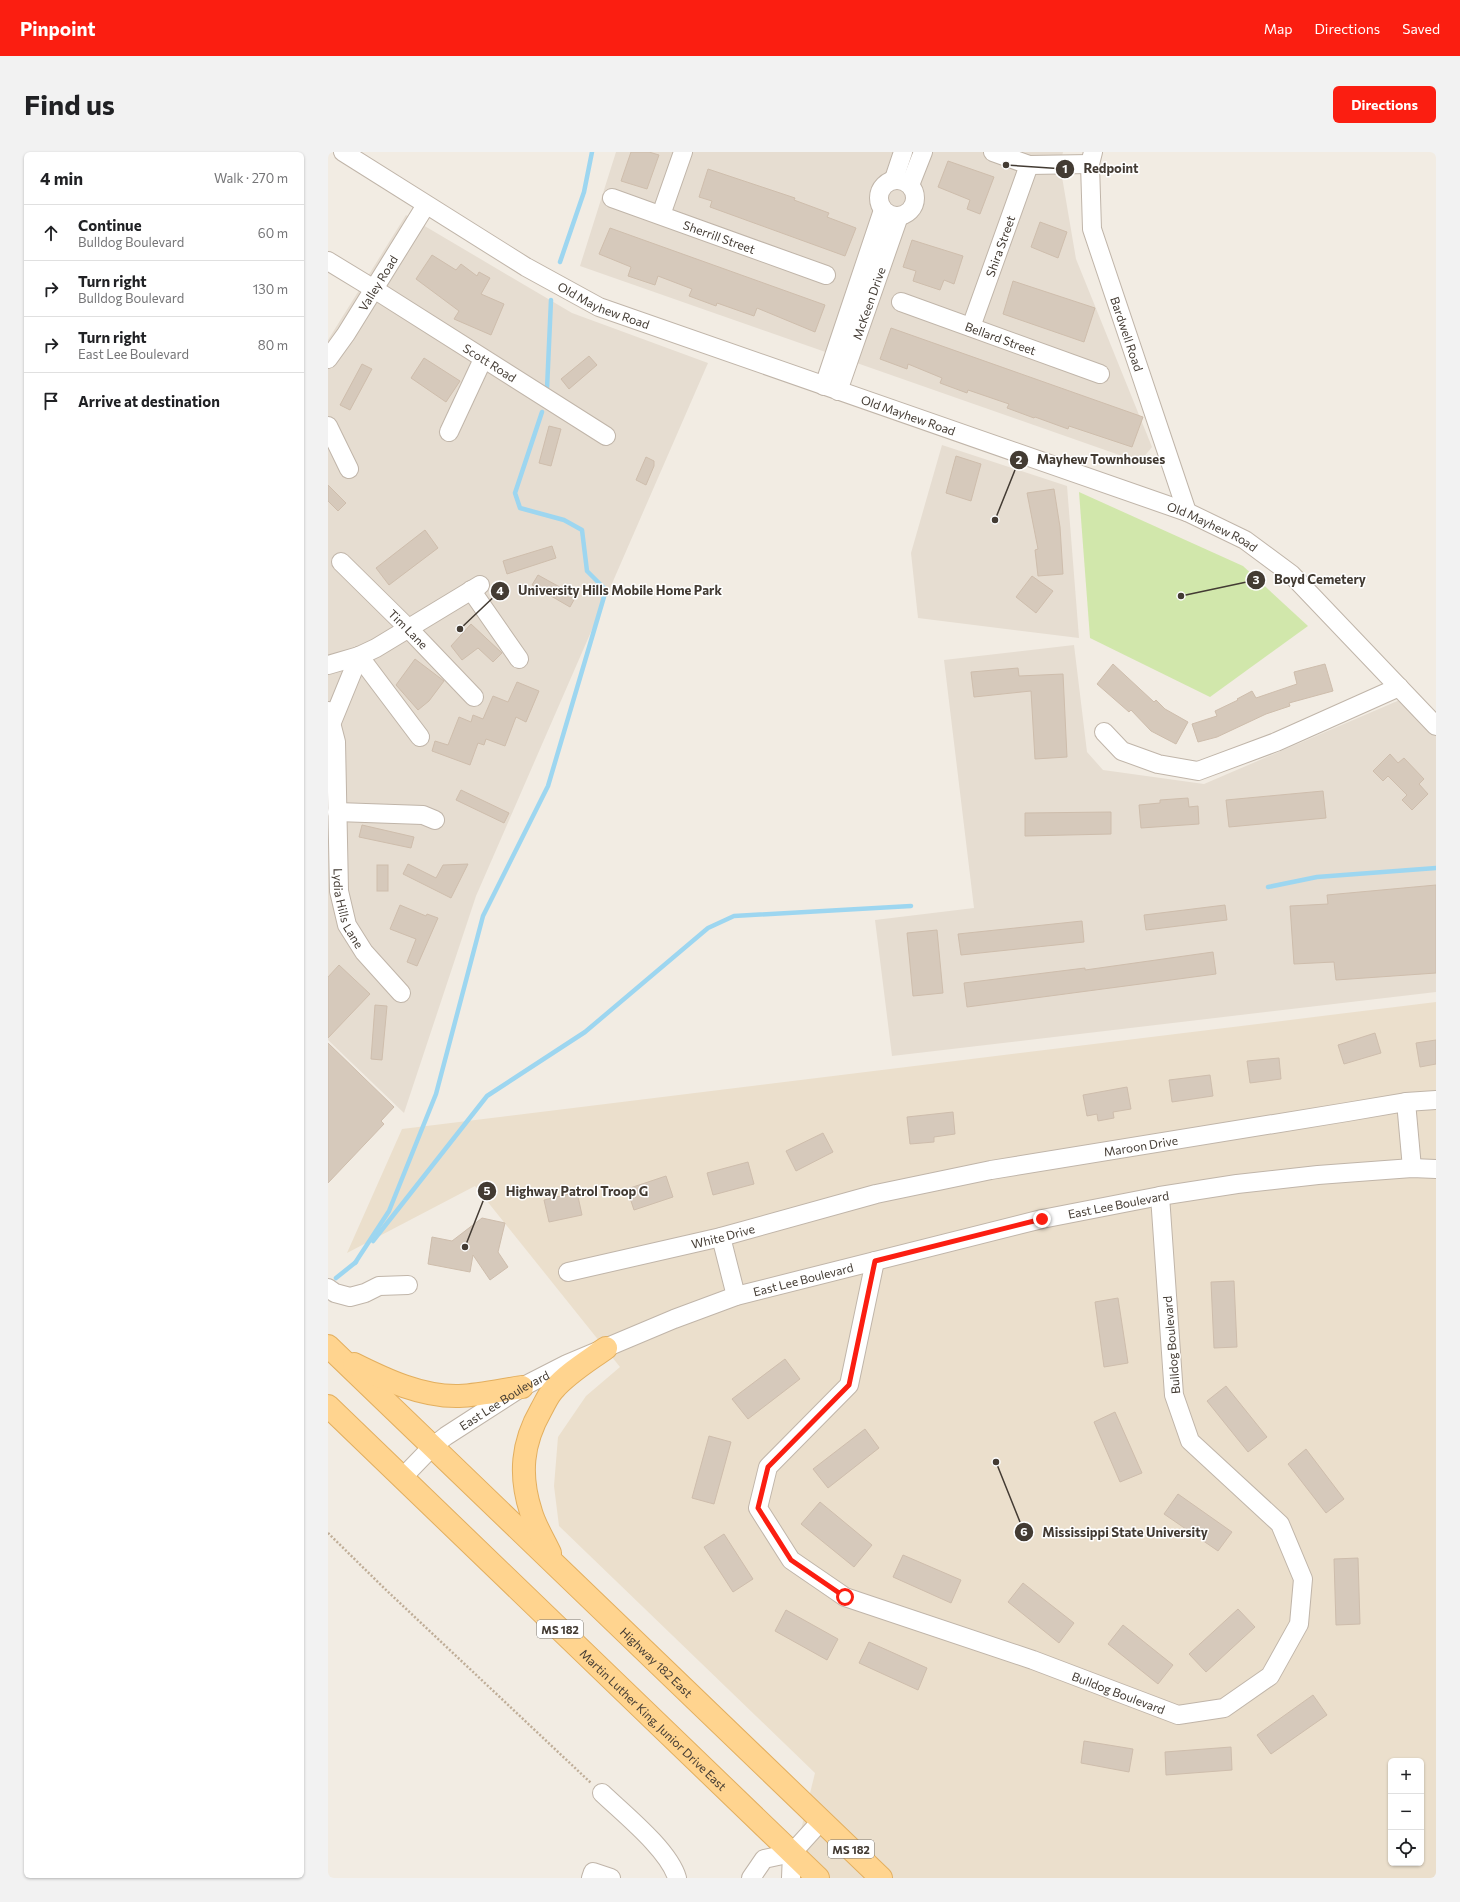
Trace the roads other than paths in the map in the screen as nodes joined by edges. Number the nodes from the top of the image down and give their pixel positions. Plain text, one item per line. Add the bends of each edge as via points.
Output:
1 (343, 152) edge
2 (683, 152) edge
3 (903, 152) edge
4 (922, 152) edge
5 (993, 152) edge
6 (1091, 158) edge
7 (1030, 165) junction
8 (894, 179) junction
9 (910, 185) junction
10 (612, 198) dead end
11 (426, 205) junction
12 (891, 213) junction
13 (661, 215) junction
14 (328, 262) edge
15 (826, 275) dead end
16 (374, 289) junction
17 (901, 302) dead end
18 (971, 327) junction
19 (483, 359) junction
20 (328, 360) edge
21 (1100, 374) dead end
22 (831, 388) junction
23 (328, 426) edge
24 (449, 432) dead end
25 (606, 436) dead end
26 (349, 469) dead end
27 (1187, 512) junction
28 (341, 562) dead end
29 (408, 628) junction
30 (359, 656) junction
31 (519, 659) dead end
32 (328, 665) edge
33 (1400, 687) junction
34 (474, 697) dead end
35 (330, 716) edge
36 (1436, 726) edge
37 (1104, 732) dead end
38 (420, 737) dead end
39 (337, 812) junction
40 (436, 820) dead end
41 (334, 890) edge
42 (401, 993) dead end
43 (1436, 1100) edge
44 (1406, 1102) junction
45 (1412, 1168) junction
46 (1436, 1169) edge
47 (876, 1194) joint
48 (1160, 1196) junction
49 (721, 1237) junction
50 (875, 1261) junction
51 (568, 1272) dead end
52 (408, 1285) dead end
53 (328, 1288) edge
54 (736, 1296) junction
55 (606, 1348) junction
56 (333, 1350) edge
57 (522, 1387) junction
58 (328, 1406) edge
59 (432, 1447) junction
60 (403, 1477) junction
61 (554, 1564) junction
62 (602, 1793) road end
63 (821, 1821) junction
64 (792, 1854) junction
65 (591, 1878) edge
66 (611, 1878) edge
67 (677, 1878) edge
68 (751, 1878) edge
69 (791, 1878) edge
70 (818, 1878) edge
71 (881, 1878) edge

1 - 11 street, Old Mayhew Road
2 - 13 street
3 - 8 street
4 - 9 street
5 - 7 street
6 - 7 street
6 - 27 street, Bardwell Road via 1092,230
7 - 18 street, Shira Street
8 - 9 street via 903,180
8 - 12 street, McKeen Drive via 880,189 878,200
9 - 12 street, McKeen Drive via 915,201 909,211
10 - 13 street, Sherrill Street
11 - 16 street, Valley Road
11 - 22 street, Old Mayhew Road via 526,267 599,306
12 - 22 street, McKeen Drive
13 - 15 street, Sherrill Street
14 - 16 street, Scott Road
16 - 19 street, Scott Road
16 - 20 street, Valley Road
17 - 18 street, Bellard Street
18 - 21 street, Bellard Street
19 - 24 street
19 - 25 street, Scott Road
22 - 27 street, Old Mayhew Road
23 - 26 street
27 - 33 street, Old Mayhew Road via 1245,540 1292,574
28 - 29 street, Tim Lane
29 - 30 street
29 - 31 street via 476,587
29 - 34 street, Tim Lane
30 - 32 street
30 - 35 street
30 - 38 street
33 - 36 street, Old Mayhew Road
33 - 37 street via 1276,742 1198,770 1158,764 1122,751
35 - 39 street, Lydia Hills Lane via 336,742
39 - 40 street via 423,815
39 - 41 street, Lydia Hills Lane
41 - 42 street, Lydia Hills Lane via 355,939
43 - 44 street, Maroon Drive
44 - 45 street
44 - 47 street, Maroon Drive via 991,1170
45 - 46 street, East Lee Boulevard
45 - 48 street, East Lee Boulevard via 1237,1184
47 - 49 street, White Drive
48 - 50 street, East Lee Boulevard via 1042,1219
48 - 50 street, Bulldog Boulevard via 1174,1395 1190,1441 1280,1524 1303,1579 1299,1624 1270,1676 1224,1708 1178,1715 1033,1660 845,1597 791,1560 758,1508 768,1467 849,1385
49 - 51 street, White Drive
49 - 54 street
50 - 54 street, East Lee Boulevard
52 - 53 street via 379,1286 350,1297
54 - 55 street, East Lee Boulevard
55 - 57 street, East Lee Boulevard
55 - 61 main road via 552,1390 533,1424 526,1446 523,1466 531,1514
56 - 57 main road via 404,1386 432,1394 459,1396
56 - 59 main road, MS 182
57 - 59 street, East Lee Boulevard
58 - 60 main road, MS 182
59 - 60 street, East Lee Boulevard
59 - 61 main road, Highway 182 East / MS 182
60 - 64 main road, Martin Luther King, Junior Drive East / MS 182
61 - 63 main road, Highway 182 East / MS 182
62 - 67 street via 660,1849
63 - 64 street
63 - 71 main road, Highway 182 East / MS 182
64 - 68 street via 764,1859
64 - 69 street
64 - 70 main road, Martin Luther King, Junior Drive East / MS 182
65 - 66 street via 593,1872

